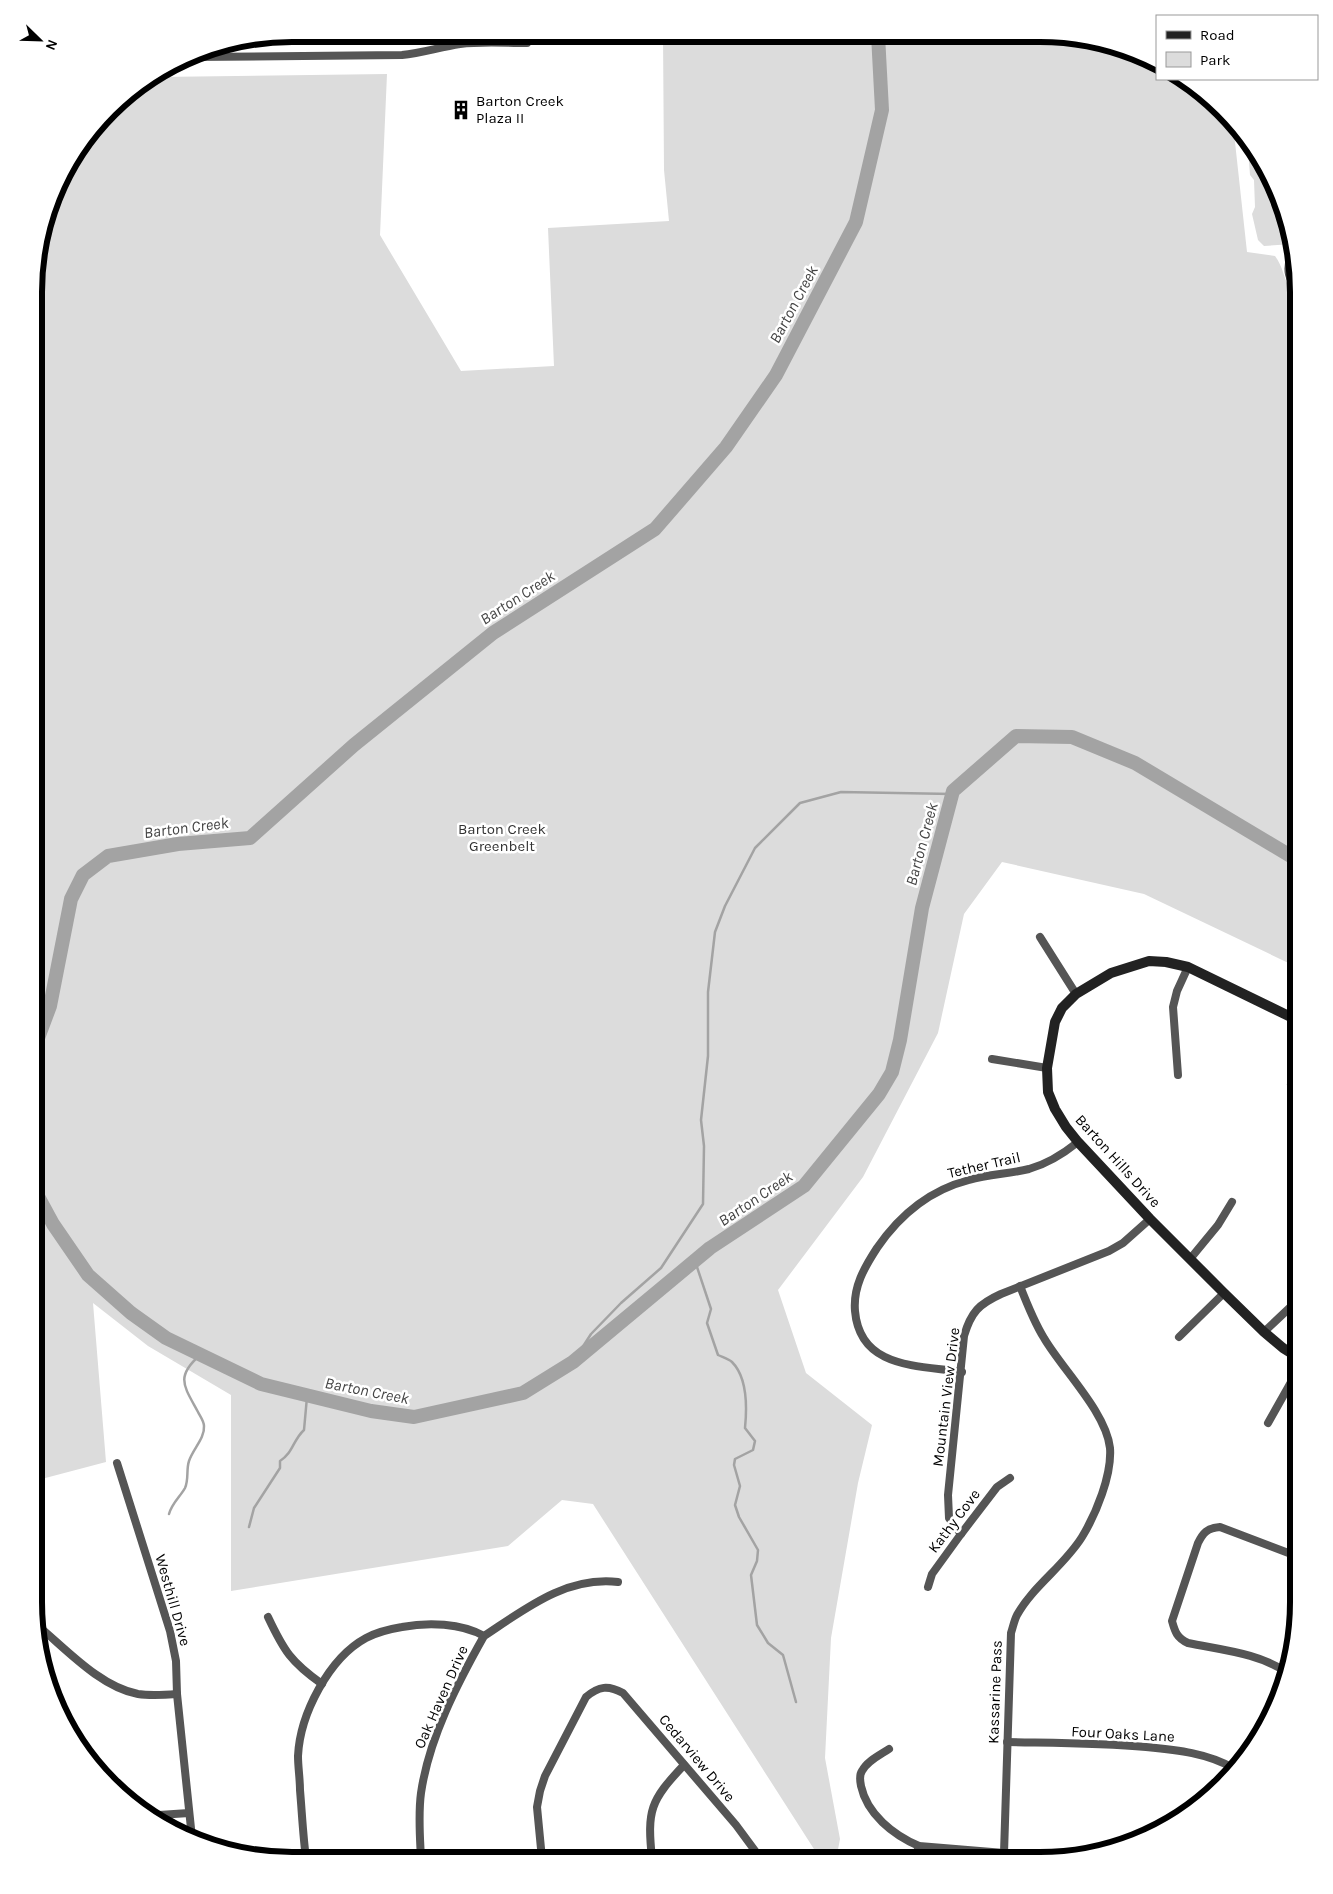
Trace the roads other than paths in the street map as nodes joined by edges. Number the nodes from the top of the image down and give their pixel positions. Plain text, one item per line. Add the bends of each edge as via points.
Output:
1 (517, 42) edge
2 (514, 43) joint
3 (210, 57) edge
4 (1288, 263) edge
5 (1290, 277) edge
6 (1040, 937) dead end
7 (1188, 967) junction
8 (1076, 994) junction
9 (1290, 1016) edge
10 (992, 1060) dead end
11 (1047, 1068) junction
12 (1178, 1075) dead end
13 (1078, 1142) junction
14 (1232, 1202) dead end
15 (1150, 1219) junction
16 (1190, 1258) junction
17 (1020, 1286) junction
18 (1224, 1294) junction
19 (1290, 1307) edge
20 (1264, 1332) junction
21 (1180, 1337) dead end
22 (1290, 1352) edge
23 (962, 1372) junction
24 (1290, 1384) edge
25 (1268, 1423) dead end
26 (117, 1463) dead end
27 (1010, 1478) dead end
28 (961, 1534) junction
29 (1290, 1554) edge
30 (618, 1582) dead end
31 (928, 1587) dead end
32 (268, 1617) dead end
33 (45, 1631) edge
34 (484, 1636) junction
35 (1281, 1669) edge
36 (322, 1684) junction
37 (177, 1694) junction
38 (1007, 1742) junction
39 (889, 1749) dead end
40 (684, 1765) junction
41 (1229, 1766) edge
42 (189, 1813) junction
43 (162, 1815) edge
44 (191, 1830) edge
45 (918, 1846) junction
46 (306, 1852) edge
47 (421, 1852) edge
48 (541, 1852) edge
49 (651, 1852) edge
50 (755, 1852) edge
51 (916, 1852) edge
52 (992, 1852) edge
53 (1004, 1852) edge

1 - 2 street
2 - 3 street via 463,44 402,55
4 - 5 street
6 - 8 street
7 - 8 street, Barton Hills Drive via 1149,961 1111,973
7 - 9 street, Barton Hills Drive
7 - 12 street via 1173,1007
8 - 11 street, Barton Hills Drive via 1062,1008 1055,1022
10 - 11 street
11 - 13 street, Barton Hills Drive via 1048,1092 1055,1110
13 - 15 street, Barton Hills Drive
13 - 23 street, Tether Trail via 1045,1164 969,1179 939,1190 907,1212 886,1235 861,1275 855,1312 869,1348 895,1362
14 - 16 street via 1218,1225
15 - 16 street, Barton Hills Drive
15 - 17 street, Mountain View Drive via 1109,1251
16 - 18 street, Barton Hills Drive
17 - 23 street, Mountain View Drive via 976,1309 964,1336
17 - 38 street, Kassarine Pass via 1043,1338 1096,1412 1110,1448 1103,1490 1091,1522 1065,1561 1024,1604 1016,1617 1011,1633
18 - 20 street, Barton Hills Drive
18 - 21 street
19 - 20 street
20 - 22 street, Barton Hills Drive
23 - 28 street, Mountain View Drive via 948,1495 949,1518
24 - 25 street
26 - 37 street, Westhill Drive via 170,1631 176,1661
27 - 28 street, Kathy Cove via 997,1487
28 - 31 street, Kathy Cove via 932,1574
29 - 35 street via 1220,1527 1204,1532 1172,1621 1175,1633 1188,1643 1252,1657
30 - 34 street via 604,1580 559,1590
32 - 36 street via 291,1659
33 - 37 street via 111,1684 138,1694
34 - 36 street via 471,1630 442,1625 387,1630 366,1638 349,1650
34 - 47 street, Oak Haven Drive via 440,1725 429,1760 421,1793
36 - 46 street via 304,1726 298,1755
37 - 42 street, Westhill Drive
38 - 41 street, Four Oaks Lane via 1124,1745 1180,1751 1218,1759
38 - 53 street, Kassarine Pass
39 - 45 street via 862,1770 863,1796 876,1816 892,1831
40 - 48 street, Cedarview Drive via 624,1693 613,1687 594,1690 586,1697 545,1776 537,1807
40 - 49 street via 663,1787 655,1801 649,1832
40 - 50 street, Cedarview Drive
42 - 43 street
42 - 44 street, Westhill Drive
45 - 51 street
45 - 52 street

